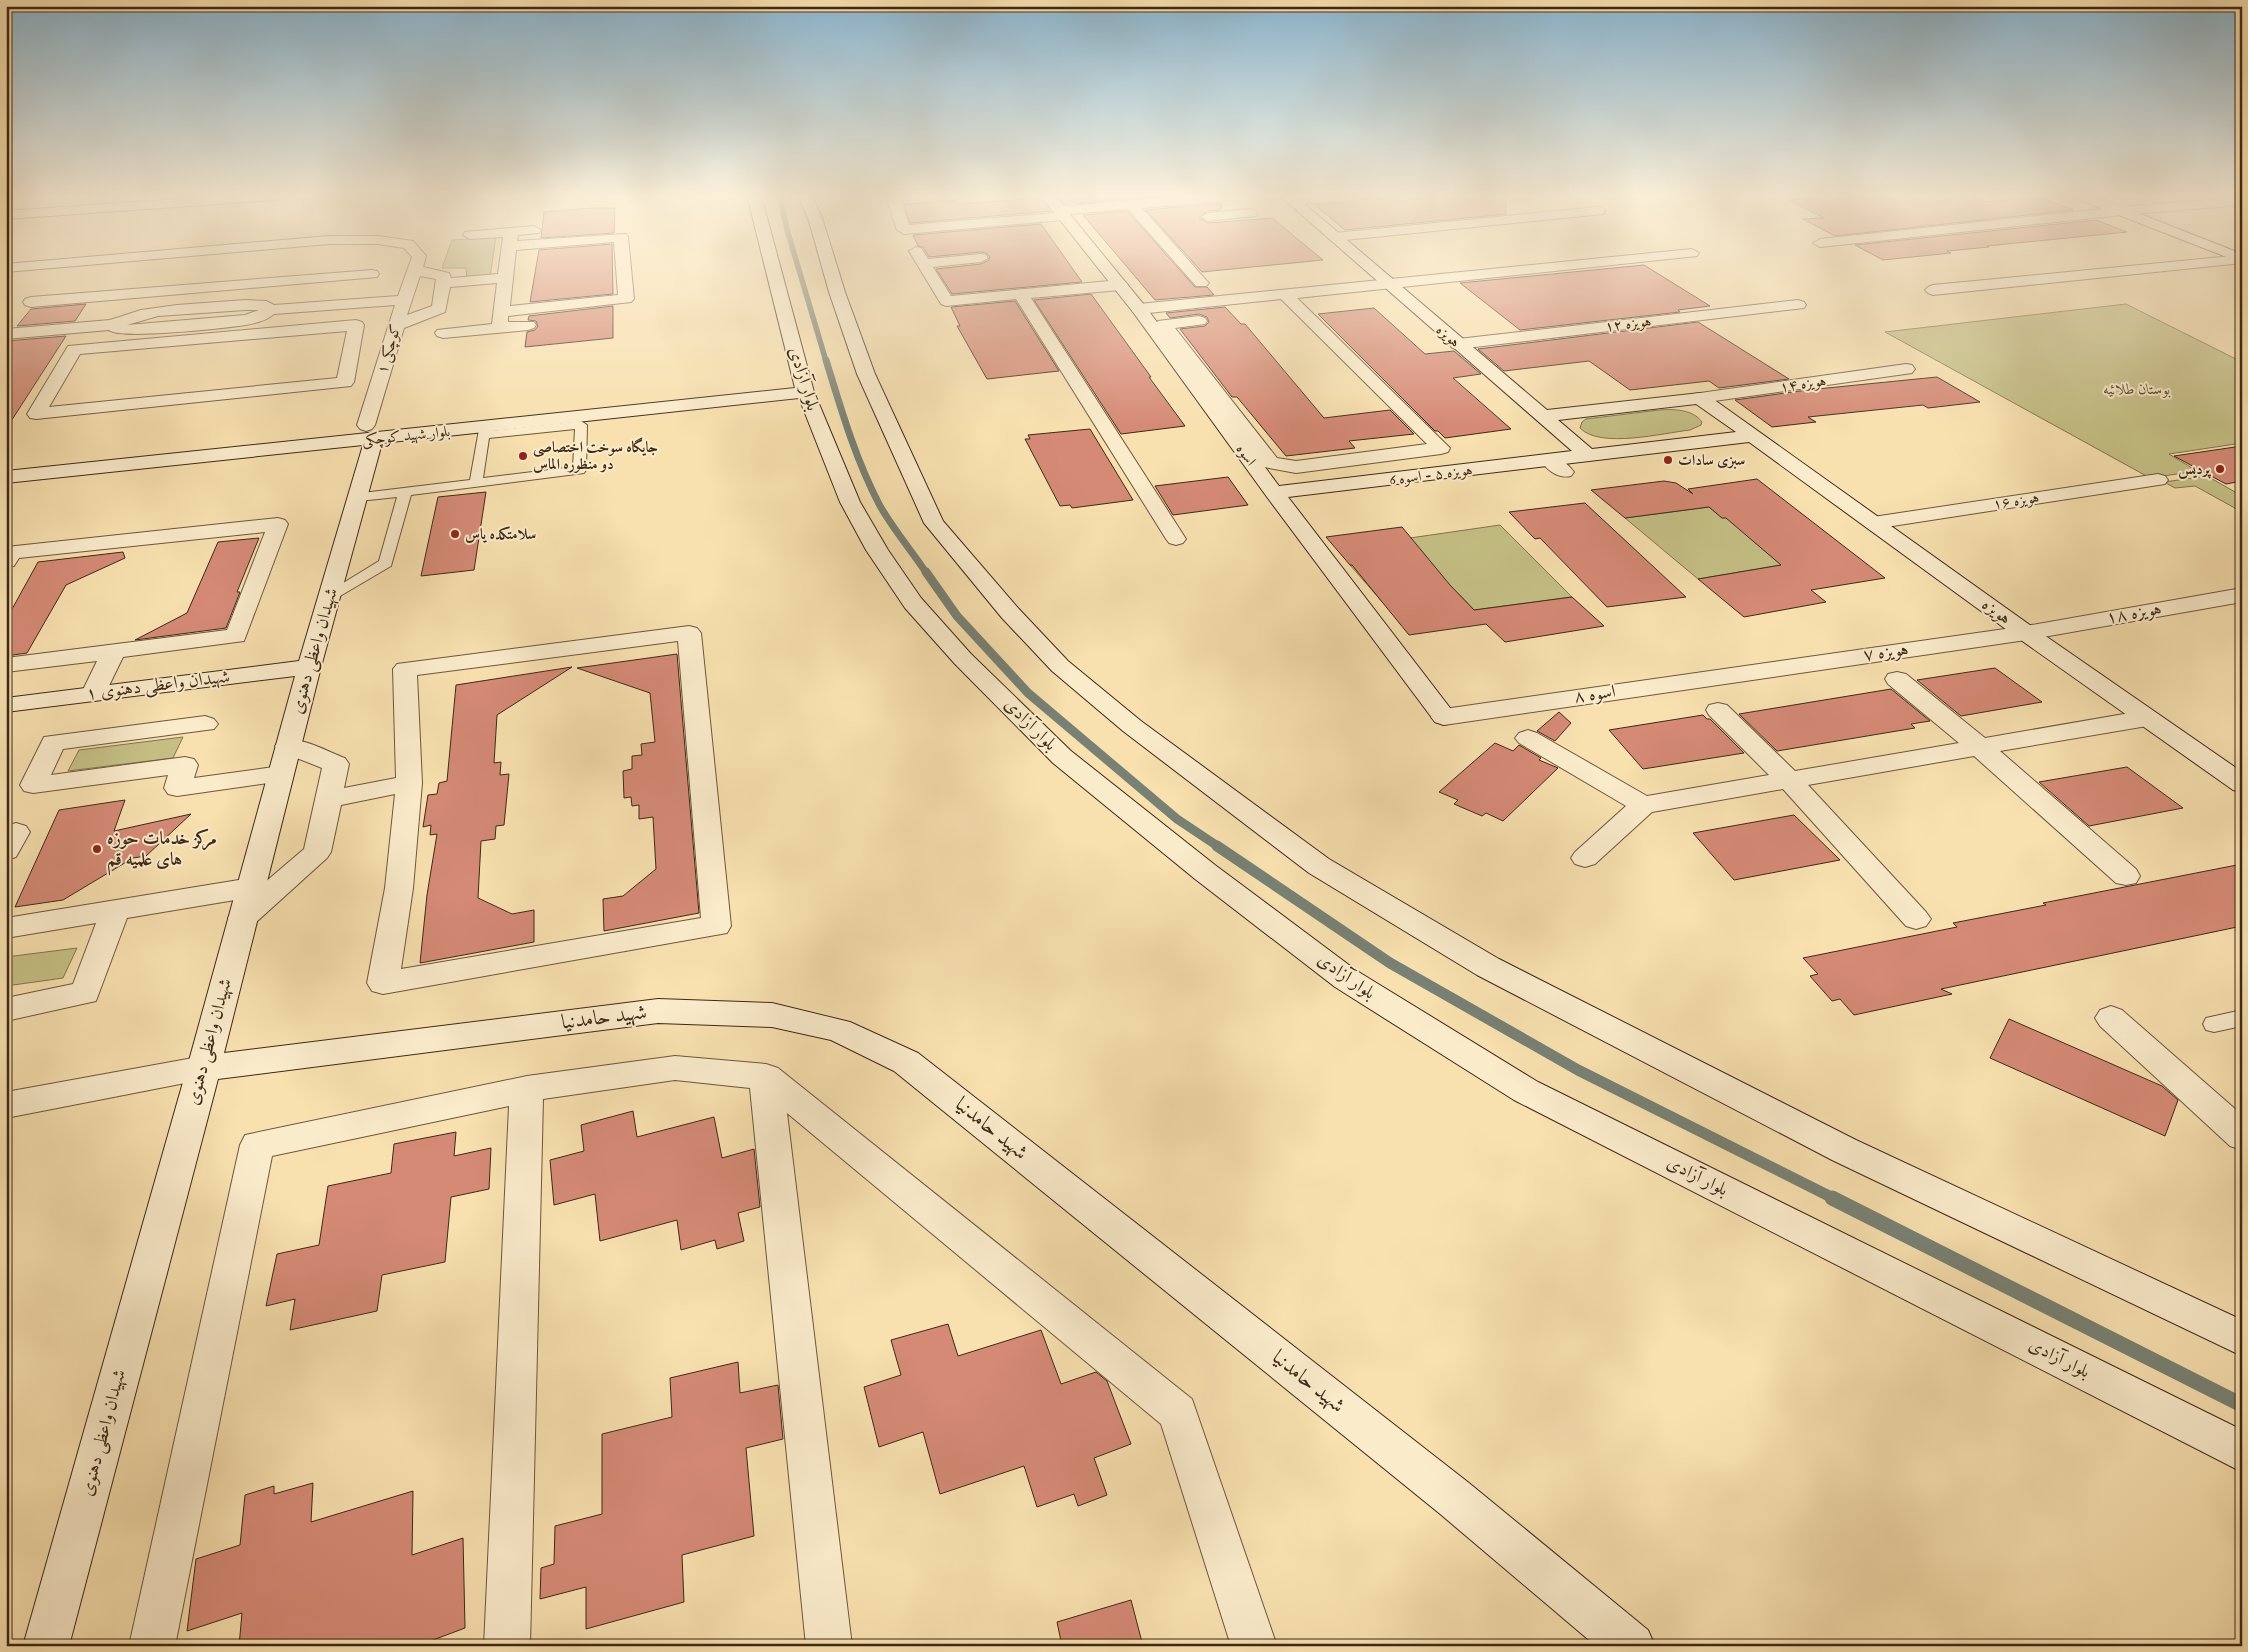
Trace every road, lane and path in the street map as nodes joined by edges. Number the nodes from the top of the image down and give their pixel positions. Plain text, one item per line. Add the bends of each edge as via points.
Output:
1 (19, 272) edge
2 (264, 272) edge
3 (413, 272) edge
4 (424, 272) edge
5 (507, 272) edge
6 (624, 272) edge
7 (774, 272) edge
8 (831, 272) edge
9 (929, 272) edge
10 (1111, 272) edge
11 (1191, 272) edge
12 (1374, 272) edge
13 (1511, 272) edge
14 (2111, 272) edge
15 (372, 274) dead end
16 (506, 278) junction
17 (443, 283) junction
18 (1201, 283) dead end
19 (257, 284) junction
20 (1120, 285) junction
21 (1388, 285) junction
22 (6, 286) edge
23 (1933, 290) dead end
24 (1021, 294) junction
25 (1286, 295) junction
26 (404, 300) junction
27 (31, 302) dead end
28 (245, 305) junction
29 (1798, 305) dead end
30 (1139, 309) junction
31 (270, 310) junction
32 (1303, 312) junction
33 (1283, 313) dead end
34 (500, 320) junction
35 (1213, 320) dead end
36 (546, 323) dead end
37 (113, 325) junction
38 (396, 325) junction
39 (176, 333) junction
40 (443, 333) dead end
41 (6, 334) edge
42 (1458, 344) junction
43 (1906, 369) dead end
44 (803, 385) junction
45 (742, 392) junction
46 (1700, 398) junction
47 (1544, 416) junction
48 (484, 431) junction
49 (370, 432) junction
50 (1753, 436) junction
51 (1588, 455) junction
52 (6, 462) edge
53 (6, 477) edge
54 (2158, 480) dead end
55 (476, 483) junction
56 (405, 491) junction
57 (1274, 493) junction
58 (359, 497) junction
59 (1873, 523) junction
60 (1176, 539) dead end
61 (6, 560) edge
62 (2242, 595) edge
63 (330, 596) junction
64 (2026, 633) junction
65 (114, 651) junction
66 (6, 665) edge
67 (309, 667) junction
68 (1746, 673) joint
69 (1897, 679) dead end
70 (93, 694) junction
71 (6, 705) edge
72 (1718, 710) dead end
73 (1444, 717) joint
74 (2147, 718) junction
75 (1528, 738) dead end
76 (1980, 747) junction
77 (285, 760) junction
78 (185, 765) junction
79 (2238, 778) edge
80 (1789, 780) junction
81 (409, 783) junction
82 (329, 799) junction
83 (1643, 805) junction
84 (1585, 858) dead end
85 (2126, 876) dead end
86 (251, 888) junction
87 (115, 911) junction
88 (243, 918) junction
89 (1916, 919) dead end
90 (6, 928) edge
91 (6, 1010) edge
92 (2111, 1018) dead end
93 (2242, 1018) edge
94 (2214, 1024) dead end
95 (204, 1068) junction
96 (766, 1077) junction
97 (527, 1089) junction
98 (6, 1105) edge
99 (2242, 1136) edge
100 (2242, 1339) edge
101 (2242, 1452) edge
102 (46, 1646) edge
103 (152, 1646) edge
104 (507, 1646) edge
105 (829, 1646) edge
106 (1254, 1646) edge
107 (1632, 1646) edge

1 - 22 street
2 - 19 street
3 - 26 street, کوچکی ۱
4 - 17 street via 444,276
5 - 16 street
6 - 34 street via 626,299
7 - 44 street, بلوار آزادی
8 - 100 street via 866,374 934,523 1060,666 1132,726 1319,866 1488,966 1844,1150
9 - 24 street via 946,301
10 - 20 street, اسوه
11 - 18 street
12 - 21 street, هویزه
13 - 21 street
14 - 23 street
15 - 19 street
16 - 17 street
16 - 34 street
17 - 38 street via 439,309
19 - 27 street
19 - 28 street
20 - 24 street
20 - 30 street, اسوه
21 - 25 street
21 - 42 street, هویزه
24 - 60 street
25 - 30 street
25 - 32 street
26 - 31 street
26 - 38 street, کوچکی ۱
28 - 31 street via 266,306
28 - 37 street via 142,314 123,318
29 - 42 street, هویزه ۱۲
30 - 57 street, اسوه
31 - 39 street via 262,316
32 - 33 street
32 - 35 street via 1441,448 1296,467 1271,463 1164,324
34 - 36 street
34 - 40 street
37 - 39 street via 116,330
37 - 41 street
38 - 49 street, کوچکی ۱
39 - 39 street via 74,350 36,414 345,382 356,325
42 - 47 street, هویزه
43 - 46 street, هویزه ۱۴
44 - 45 street, بلوار شهید کوچکی
44 - 101 street, بلوار آزادی via 850,502 877,550 913,603 963,659 1062,757 1205,872 1346,979 1526,1091
45 - 48 street, بلوار شهید کوچکی
45 - 49 street, بلوار شهید کوچکی
46 - 47 street
46 - 50 street, هویزه
47 - 51 street, هویزه
48 - 49 street, بلوار شهید کوچکی
48 - 55 lane
48 - 55 lane via 581,425 579,470
49 - 52 street, بلوار شهید کوچکی
49 - 53 street, بلوار شهید کوچکی
49 - 58 street, شهیدان واعظی دهنوی
50 - 51 street
50 - 59 street, هویزه
51 - 57 street, هویزه ۵ - اسوه 6 via 1557,466
54 - 59 street, هویزه ‍۱۶
55 - 56 lane
56 - 58 lane
56 - 63 lane via 386,563
57 - 73 street, اسوه
58 - 63 street, شهیدان واعظی دهنوی
59 - 64 street, هویزه
61 - 65 street via 12,552 278,524 236,636
62 - 64 street, هویزه ‍۱۸
63 - 67 street, شهیدان واعظی دهنوی
64 - 68 street, هویزه ۷
64 - 74 street, هویزه
65 - 66 street
65 - 70 street
67 - 70 street, شهیدان واعظی دهنوی ۱
67 - 77 street, شهیدان واعظی دهنوی
68 - 73 street, اسوه ۸
69 - 76 street
70 - 71 street, شهیدان واعظی دهنوی ۱
72 - 80 street
74 - 76 street
74 - 79 street, هویزه
75 - 83 street
76 - 80 street
76 - 85 street
77 - 78 street via 177,788
77 - 82 street via 336,764
77 - 86 street, شهیدان واعظی دهنوی
78 - 78 street via 205,724 53,742 32,785
80 - 83 street
80 - 89 street
81 - 81 street via 400,888 383,983 716,926 689,633 405,669
81 - 82 street
82 - 88 street via 316,852
83 - 84 street
86 - 87 street
86 - 88 street, شهیدان واعظی دهنوی
87 - 90 street
87 - 91 street via 85,994
88 - 95 street, شهیدان واعظی دهنوی
92 - 99 street
93 - 94 lane
95 - 98 street, شهید حامدنیا
95 - 102 street, شهیدان واعظی دهنوی
95 - 107 street, شهید حامدنیا via 658,1011 772,1015 838,1030 906,1062 1454,1498
96 - 97 street via 675,1068
96 - 105 street
96 - 106 street via 1178,1412
97 - 103 street via 258,1145
97 - 104 street

